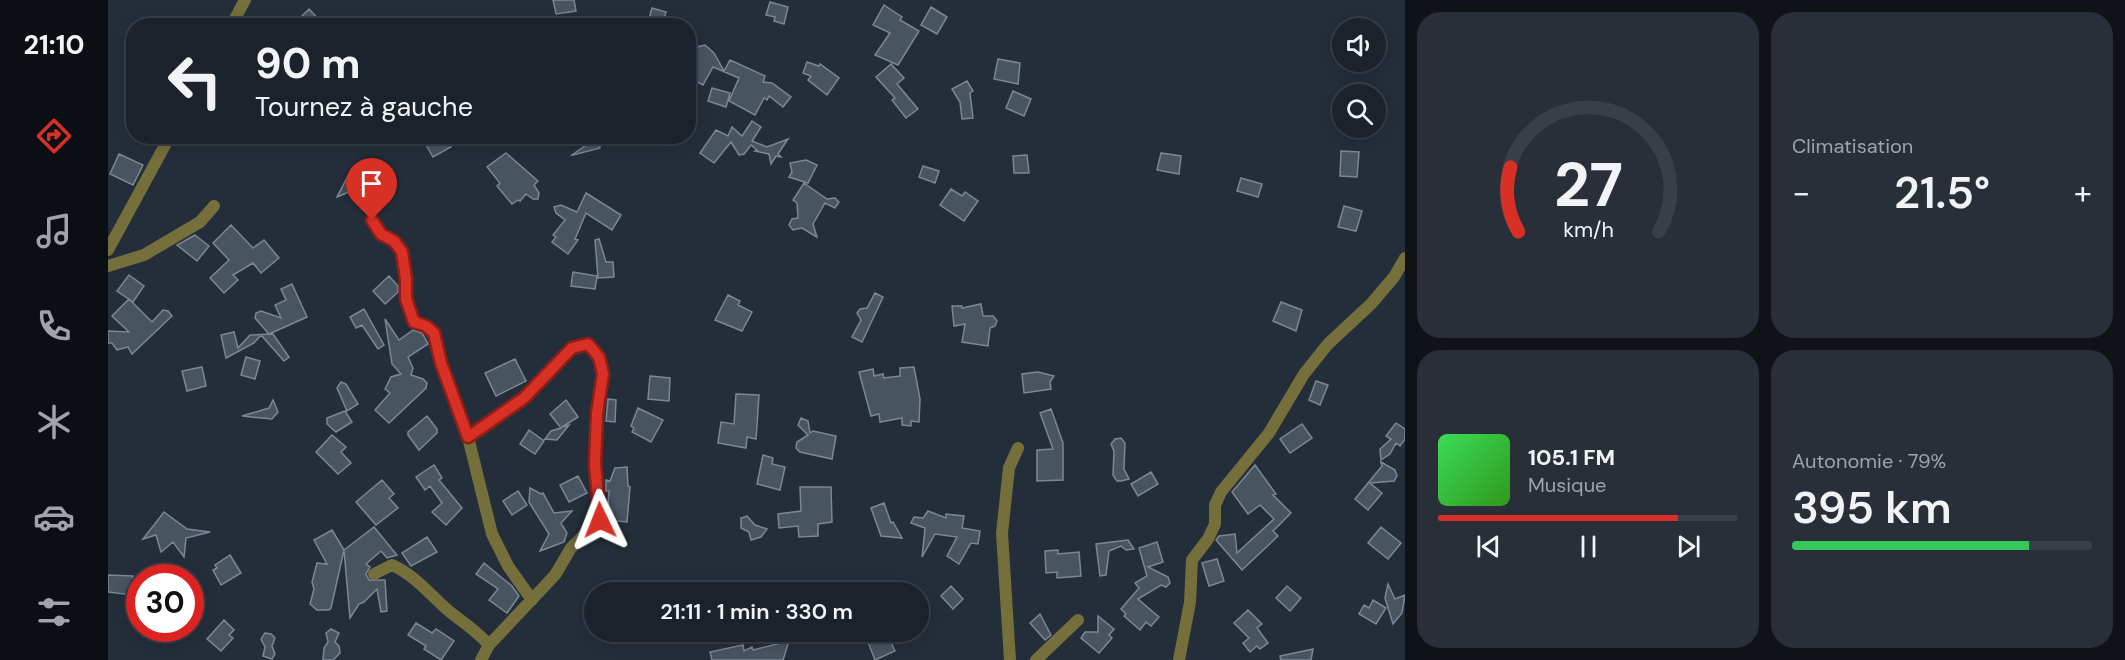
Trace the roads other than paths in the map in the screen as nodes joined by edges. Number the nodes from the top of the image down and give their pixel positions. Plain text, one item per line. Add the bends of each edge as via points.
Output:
1 (244, 0) edge
2 (235, 18) edge
3 (166, 144) edge
4 (214, 206) dead end
5 (372, 220) dead end
6 (108, 250) edge
7 (1405, 258) edge
8 (108, 266) edge
9 (468, 437) junction
10 (1018, 448) dead end
11 (374, 574) dead end
12 (532, 600) junction
13 (1078, 620) dead end
14 (489, 645) junction
15 (481, 660) edge
16 (1010, 660) edge
17 (1036, 660) edge
18 (1179, 660) edge

1 - 2 street
3 - 6 street
4 - 8 street via 200,222 144,255
5 - 9 street via 381,234 394,241 402,252 406,299 414,322 434,333 444,374
7 - 18 street via 1394,278 1371,304 1328,344 1290,395 1269,433 1221,492 1215,505 1215,524 1192,560 1190,602
9 - 12 street via 492,534
9 - 12 street via 524,398 572,348 588,344 599,357 603,374 595,464 600,520 571,548 555,575
10 - 16 street via 1009,468 1002,533
11 - 14 street via 392,565 406,572
12 - 14 street
13 - 17 street
14 - 15 street

